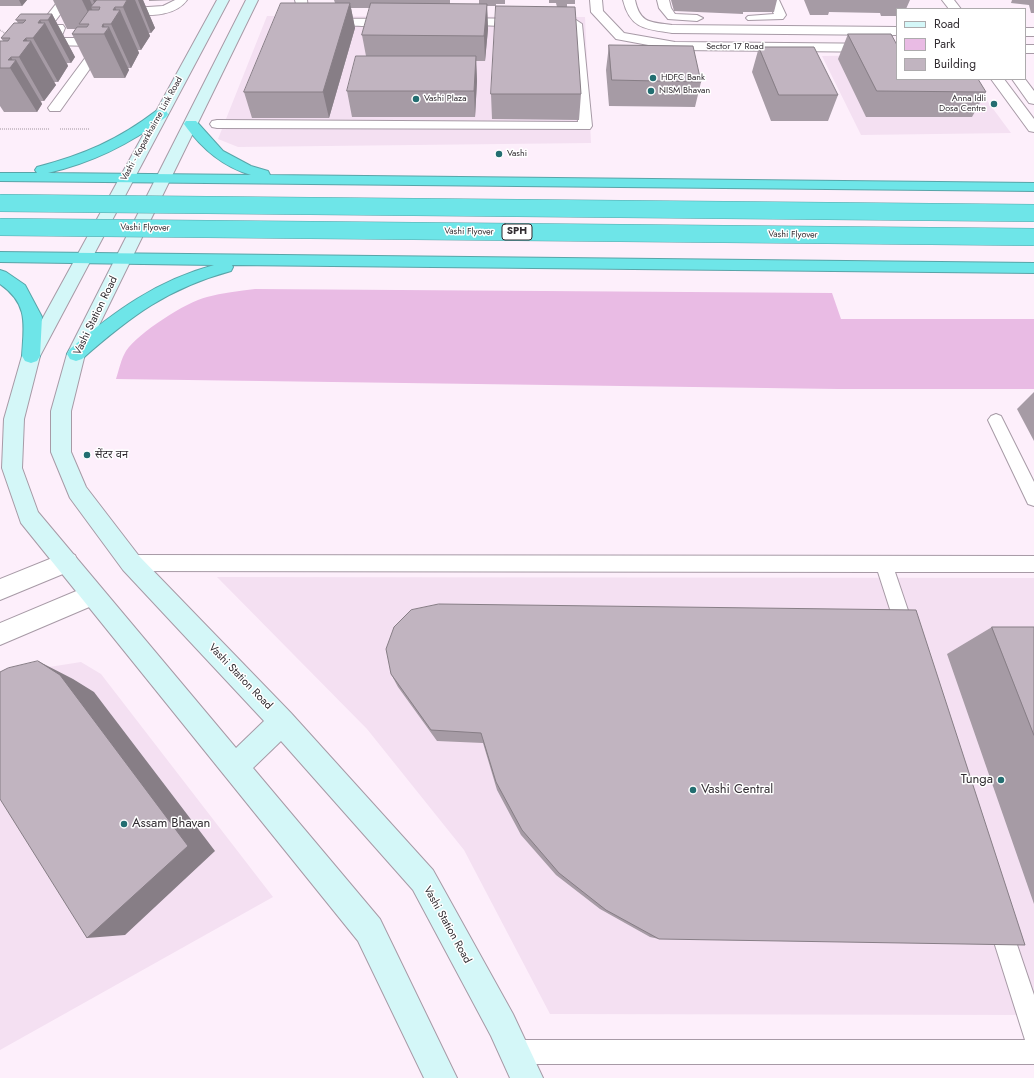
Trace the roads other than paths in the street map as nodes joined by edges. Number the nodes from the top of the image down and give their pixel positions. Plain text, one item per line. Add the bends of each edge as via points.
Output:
1 (65, 0) edge
2 (132, 0) edge
3 (181, 0) edge
4 (222, 0) edge
5 (252, 0) edge
6 (301, 0) edge
7 (596, 0) edge
8 (629, 0) edge
9 (663, 0) edge
10 (773, 0) edge
11 (124, 12) junction
12 (66, 18) dead end
13 (710, 18) junction
14 (410, 22) edge
15 (450, 22) edge
16 (536, 23) edge
17 (608, 24) junction
18 (643, 24) junction
19 (714, 30) junction
20 (896, 31) edge
21 (620, 36) junction
22 (103, 42) junction
23 (896, 48) edge
24 (998, 80) edge
25 (1019, 80) edge
26 (0, 85) edge
27 (1034, 100) edge
28 (56, 108) dead end
29 (160, 114) junction
30 (191, 124) junction
31 (217, 124) dead end
32 (1034, 128) edge
33 (5, 177) edge
34 (126, 178) junction
35 (164, 178) junction
36 (284, 180) junction
37 (1034, 187) edge
38 (0, 203) edge
39 (1034, 214) edge
40 (0, 227) edge
41 (1034, 237) edge
42 (0, 257) edge
43 (83, 258) junction
44 (125, 258) junction
45 (256, 260) junction
46 (1034, 268) edge
47 (0, 276) edge
48 (76, 354) junction
49 (31, 356) junction
50 (996, 420) dead end
51 (1034, 499) edge
52 (67, 562) junction
53 (131, 563) junction
54 (884, 564) junction
55 (1034, 564) edge
56 (0, 590) edge
57 (93, 595) junction
58 (0, 634) edge
59 (912, 650) edge
60 (282, 722) junction
61 (235, 767) junction
62 (994, 907) edge
63 (1034, 1032) edge
64 (515, 1052) junction
65 (1034, 1052) edge
66 (441, 1078) edge
67 (527, 1078) edge

1 - 26 street
2 - 11 street
3 - 11 street via 176,7 168,9
4 - 29 main road, Vashi - Koparkhairne Link Road
5 - 30 main road
6 - 14 street via 302,10 309,16 322,19
7 - 17 street via 597,12
8 - 18 street via 631,13
9 - 13 street via 665,8 672,16
10 - 13 street via 779,17
11 - 22 street
12 - 22 street via 57,30 53,42
13 - 19 street
15 - 16 street
17 - 21 street
17 - 31 street via 572,24 585,126
18 - 19 street, Sector 17 Road via 672,29
18 - 21 street
19 - 20 street, Sector 17 Road
21 - 23 street, Sector 17 Road via 675,46
22 - 28 street
24 - 32 street
25 - 27 street
29 - 33 highway via 135,134 99,153 56,167
29 - 34 main road, Vashi - Koparkhairne Link Road
30 - 35 main road
30 - 36 highway via 218,154 246,170
33 - 34 highway
34 - 35 highway
34 - 43 main road, Vashi - Koparkhairne Link Road
35 - 36 highway
35 - 44 main road
36 - 37 highway
38 - 39 highway, SPH, bridge
40 - 41 highway, Vashi Flyover / SPH, bridge
42 - 43 highway
43 - 44 highway
43 - 49 main road
44 - 45 highway
44 - 48 main road, Vashi Station Road
45 - 46 highway
45 - 48 highway via 202,272 155,292 114,321
47 - 49 highway via 19,289 33,317
48 - 53 main road, Vashi Station Road via 61,411 61,452 77,492
49 - 52 main road via 14,420 12,468 29,517
50 - 51 lane
52 - 56 street
52 - 57 main road
53 - 54 lane
53 - 60 main road, Vashi Station Road
54 - 55 lane
54 - 59 lane
57 - 58 street
57 - 61 main road
60 - 61 main road
60 - 64 main road, Vashi Station Road via 422,880
61 - 66 main road via 369,930
62 - 63 lane
64 - 65 lane
64 - 67 main road, Vashi Station Road

